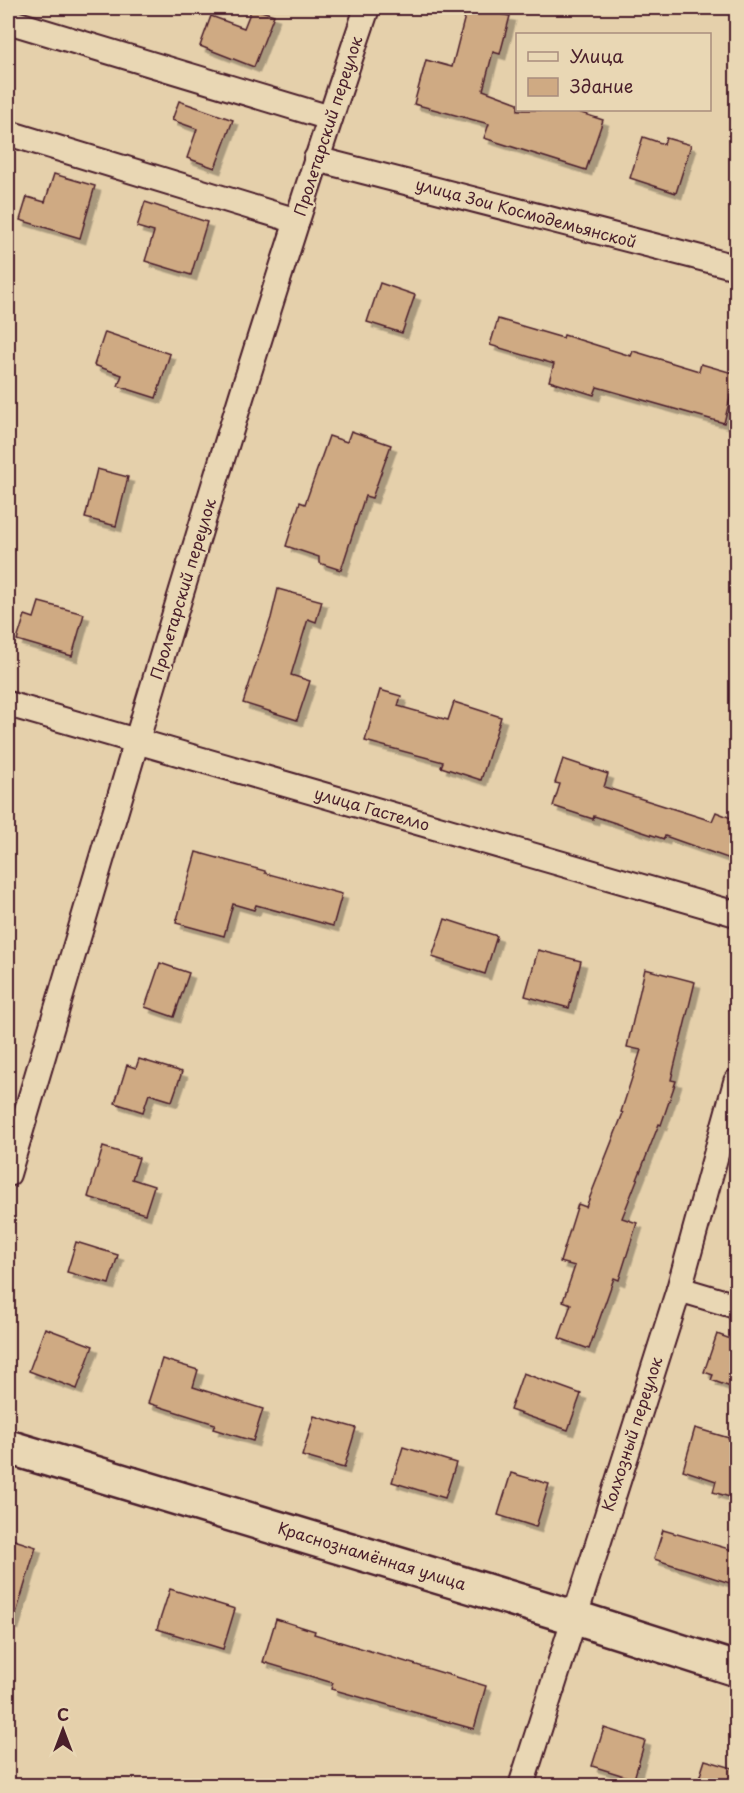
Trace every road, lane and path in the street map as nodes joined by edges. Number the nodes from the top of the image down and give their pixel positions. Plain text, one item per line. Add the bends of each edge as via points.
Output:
1 (367, 8) edge
2 (8, 21) edge
3 (330, 118) junction
4 (8, 133) edge
5 (316, 159) junction
6 (297, 221) junction
7 (736, 267) edge
8 (8, 704) edge
9 (136, 742) junction
10 (736, 914) edge
11 (736, 1082) edge
12 (8, 1174) edge
13 (678, 1288) junction
14 (736, 1306) edge
15 (8, 1447) edge
16 (573, 1617) junction
17 (736, 1669) edge
18 (521, 1785) edge

1 - 3 street, Пролетарский переулок
2 - 3 street
3 - 5 street, Пролетарский переулок
4 - 6 street
5 - 6 street, Пролетарский переулок
5 - 7 street, улица Зои Космодемьянской
6 - 9 street, Пролетарский переулок
8 - 9 street, улица Гастелло
9 - 10 street, улица Гастелло
9 - 12 street, Пролетарский переулок
11 - 13 street, Колхозный переулок
13 - 14 street
13 - 16 street, Колхозный переулок
15 - 16 main road, Краснознамённая улица
16 - 17 main road, Краснознамённая улица
16 - 18 street, Колхозный переулок

